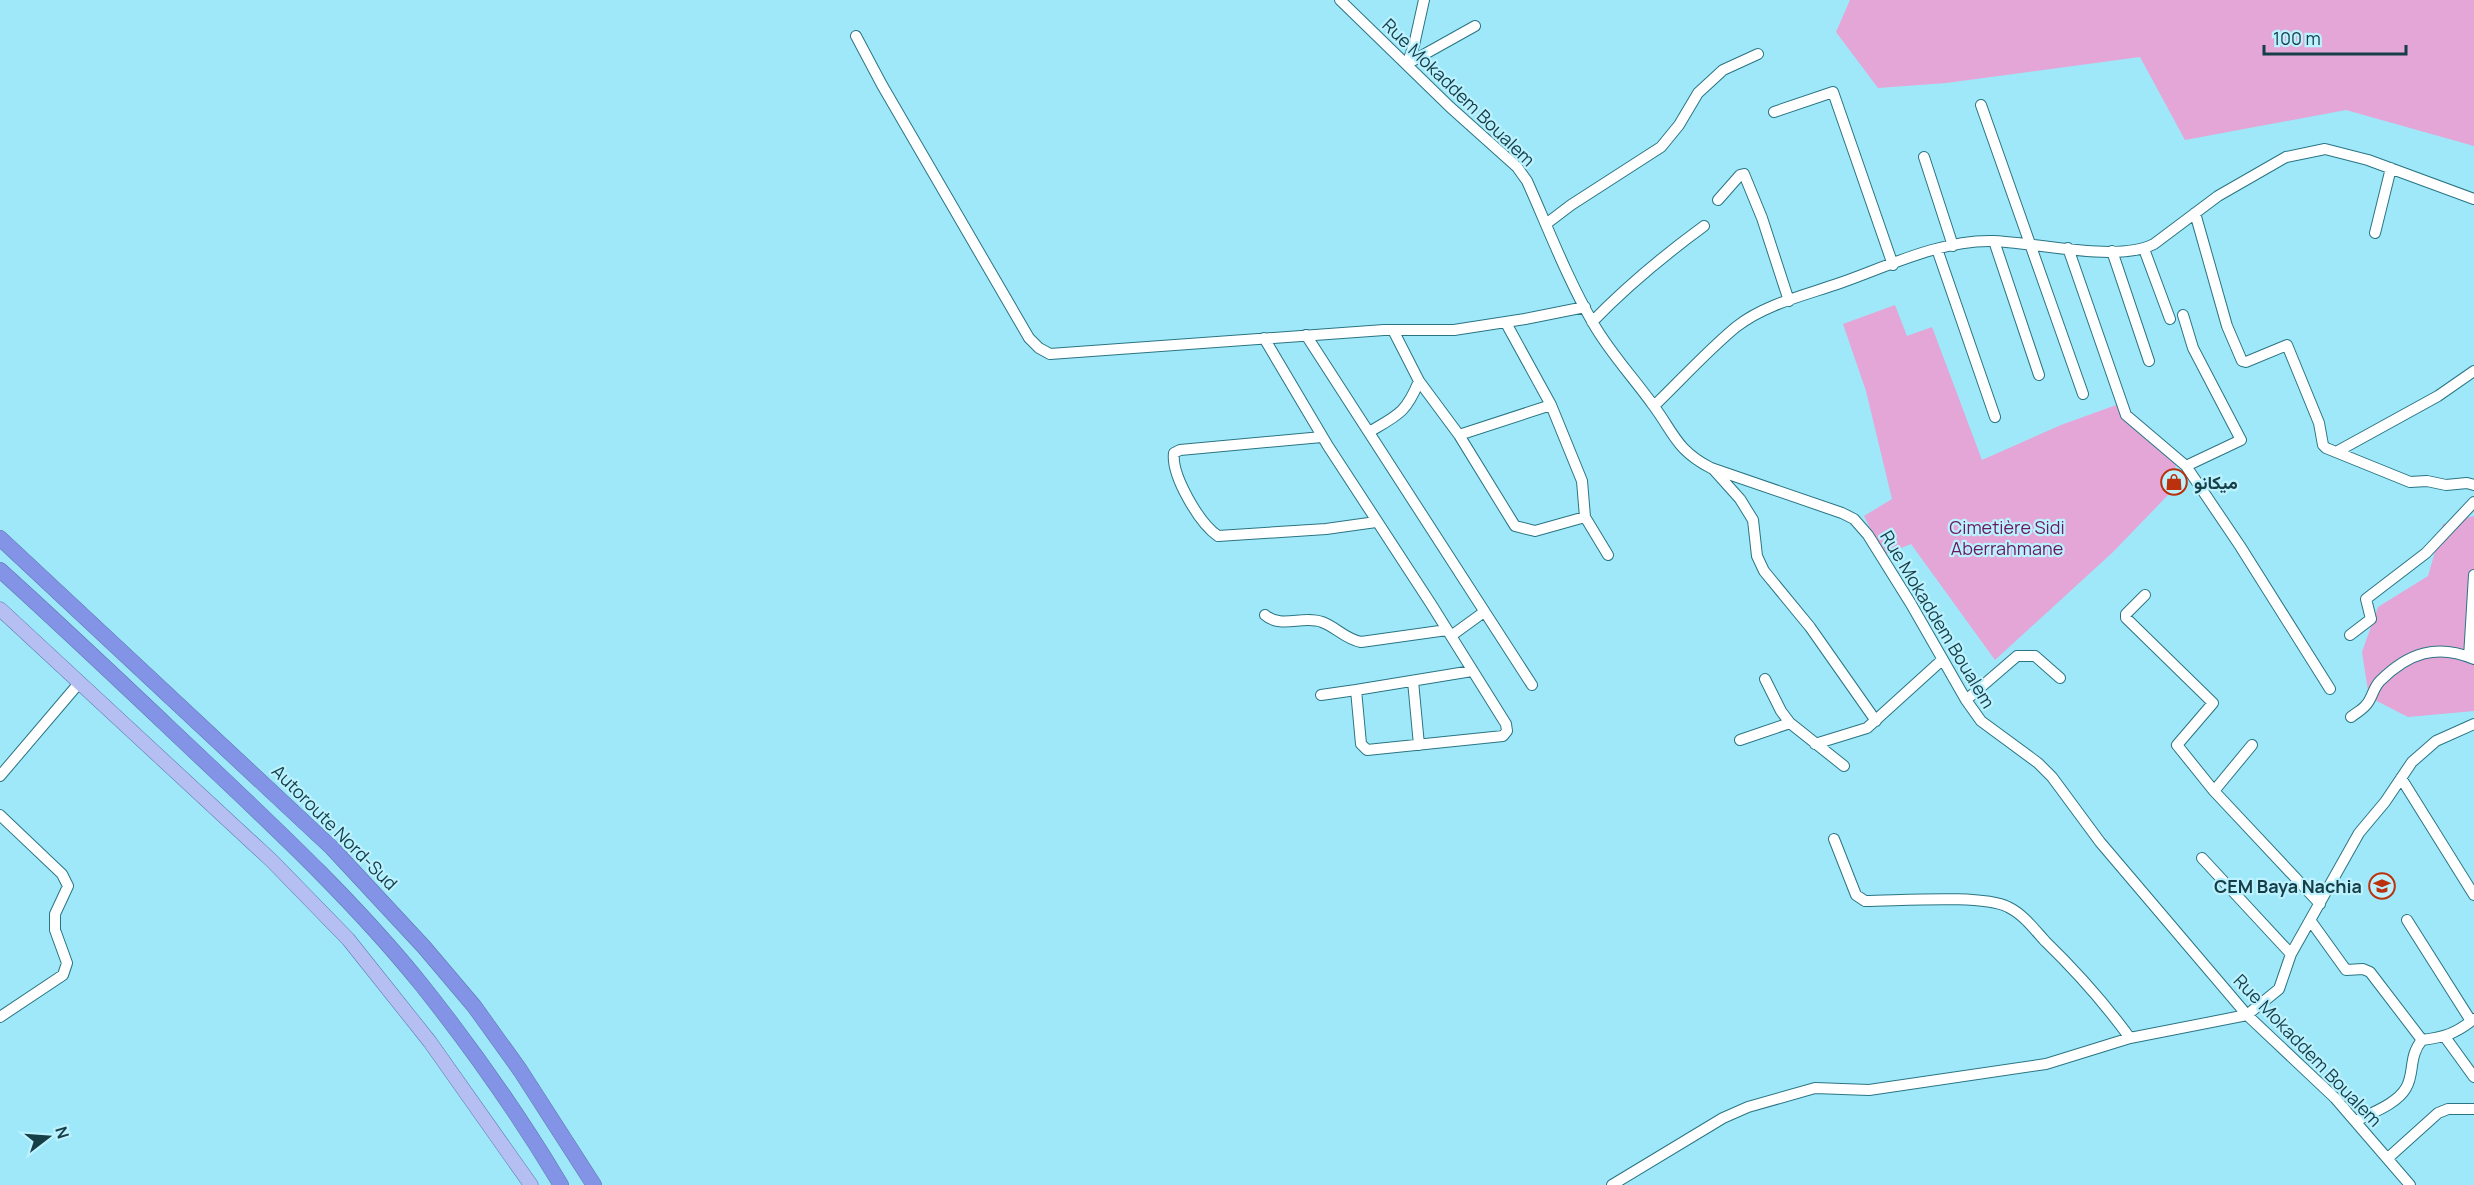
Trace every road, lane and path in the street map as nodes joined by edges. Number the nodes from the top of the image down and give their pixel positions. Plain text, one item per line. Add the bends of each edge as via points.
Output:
1 (1340, 0) edge
2 (1424, 0) edge
3 (1475, 26) dead end
4 (856, 36) dead end
5 (1758, 54) dead end
6 (1407, 64) junction
7 (1981, 105) dead end
8 (1774, 111) dead end
9 (1924, 157) dead end
10 (2391, 168) junction
11 (2474, 199) edge
12 (1718, 200) dead end
13 (2195, 213) junction
14 (1546, 224) junction
15 (1704, 226) dead end
16 (2375, 233) dead end
17 (1994, 241) junction
18 (1953, 246) junction
19 (2032, 246) junction
20 (2068, 248) junction
21 (1936, 249) junction
22 (2144, 249) junction
23 (2112, 251) junction
24 (1893, 265) junction
25 (1789, 301) junction
26 (1586, 307) junction
27 (2183, 315) dead end
28 (2170, 319) dead end
29 (1506, 322) junction
30 (1592, 322) junction
31 (1394, 332) junction
32 (1306, 335) junction
33 (1264, 338) junction
34 (2149, 361) dead end
35 (2474, 371) edge
36 (2039, 375) dead end
37 (1419, 381) junction
38 (2083, 394) dead end
39 (1551, 405) junction
40 (1654, 406) junction
41 (1995, 417) dead end
42 (1369, 432) junction
43 (1459, 435) junction
44 (1322, 437) junction
45 (2338, 451) junction
46 (2186, 466) junction
47 (1714, 469) junction
48 (2474, 486) edge
49 (2474, 502) edge
50 (1585, 517) junction
51 (1376, 522) junction
52 (0, 538) edge
53 (1608, 555) dead end
54 (0, 570) edge
55 (2474, 575) edge
56 (2145, 595) dead end
57 (0, 609) edge
58 (1484, 612) junction
59 (1265, 615) dead end
60 (1449, 633) junction
61 (2350, 635) dead end
62 (2471, 658) edge
63 (1942, 660) junction
64 (1473, 671) junction
65 (2060, 678) dead end
66 (1765, 679) dead end
67 (1413, 681) junction
68 (80, 682) junction
69 (1532, 685) dead end
70 (2330, 689) dead end
71 (1356, 690) junction
72 (1321, 695) dead end
73 (1966, 700) junction
74 (2351, 717) dead end
75 (1876, 721) junction
76 (1790, 723) junction
77 (2474, 724) edge
78 (1740, 740) dead end
79 (1815, 744) junction
80 (1419, 745) junction
81 (2252, 745) dead end
82 (1844, 766) dead end
83 (0, 776) edge
84 (2401, 778) junction
85 (2214, 791) junction
86 (0, 815) edge
87 (1834, 840) dead end
88 (2202, 858) dead end
89 (2474, 895) edge
90 (2320, 904) junction
91 (2310, 920) junction
92 (2407, 920) dead end
93 (2291, 954) junction
94 (2247, 1015) junction
95 (0, 1017) edge
96 (2473, 1020) edge
97 (2445, 1037) junction
98 (2130, 1038) junction
99 (2422, 1040) junction
100 (2474, 1077) edge
101 (2474, 1109) edge
102 (2356, 1121) junction
103 (532, 1136) junction
104 (2388, 1158) junction
105 (531, 1185) edge
106 (552, 1185) edge
107 (561, 1185) edge
108 (594, 1185) edge
109 (1612, 1185) edge
110 (2410, 1185) edge

1 - 6 street, Rue Mokaddem Boualem
2 - 6 street
3 - 6 street
4 - 33 street via 994,279 1039,348 1050,354 1068,354
5 - 14 street via 1723,70 1698,93 1661,147
6 - 14 street, Rue Mokaddem Boualem via 1516,167 1527,181
7 - 19 street
8 - 24 street via 1833,92
9 - 18 street
10 - 11 street
10 - 13 street via 2325,149 2286,157
10 - 16 street
12 - 25 street via 1744,174
13 - 22 street
13 - 45 street via 2227,326 2242,361 2287,345 2319,423 2323,445
14 - 26 street, Rue Mokaddem Boualem
15 - 30 street via 1655,261
17 - 18 street
17 - 19 street
17 - 36 street
18 - 21 street
19 - 20 street
19 - 38 street
20 - 23 street
20 - 46 street via 2126,415
21 - 24 street
21 - 41 street
22 - 23 street
22 - 28 street
23 - 34 street
24 - 25 street
25 - 40 street via 1737,326
26 - 29 street
26 - 30 street, Rue Mokaddem Boualem
27 - 46 street via 2193,348 2241,440
29 - 31 street via 1454,330
29 - 39 street
30 - 40 street, Rue Mokaddem Boualem
31 - 32 street
31 - 37 street
32 - 33 street
32 - 42 street
33 - 44 street
35 - 45 street via 2438,396
37 - 42 street via 1401,413
37 - 43 street
39 - 43 street
39 - 50 street via 1582,481
40 - 47 street, Rue Mokaddem Boualem via 1672,436 1695,460
42 - 58 street
43 - 50 street via 1515,526 1535,531
44 - 51 street
44 - 51 street via 1180,450 1173,459 1179,482 1218,536
45 - 48 street via 2410,482
46 - 70 street
47 - 63 street, Rue Mokaddem Boualem via 1854,519 1881,555
47 - 75 street via 1753,520 1757,556 1764,571 1810,627
49 - 61 street via 2426,553 2366,599 2372,617
50 - 53 street
51 - 60 street
52 - 108 highway, Autoroute Nord-Sud via 266,783 424,947 474,1006 520,1070
54 - 103 highway via 352,905 452,1024
55 - 62 street
56 - 85 street via 2126,618 2213,703 2177,745
57 - 68 main road
58 - 60 street
58 - 69 street
59 - 60 street via 1280,622 1322,621 1361,642
60 - 64 street
62 - 74 street via 2449,650 2425,652 2378,682 2367,705
63 - 73 street, Rue Mokaddem Boualem
63 - 75 street
64 - 67 street
64 - 80 street via 1507,731 1503,736
65 - 73 street via 2035,656 2017,657
66 - 76 street
67 - 71 street
67 - 80 street
68 - 83 street
68 - 105 main road via 272,861 348,939 430,1042
71 - 72 street
71 - 80 street via 1363,748
73 - 94 street, Rue Mokaddem Boualem via 1981,721 2052,777 2100,842
75 - 79 street via 1867,728
76 - 78 street
76 - 79 street
77 - 84 street via 2436,741 2412,762
79 - 82 street
81 - 85 street
84 - 89 street
84 - 90 street via 2359,833
85 - 90 street
86 - 95 street via 63,874 68,886 55,914 55,930 67,963 63,975
87 - 98 street via 1856,895 1865,901 1986,901 2007,906 2085,980
88 - 93 street
90 - 91 street
91 - 93 street
91 - 99 street via 2346,970 2370,972
92 - 96 street
93 - 94 street via 2279,989
94 - 98 street
94 - 102 street, Rue Mokaddem Boualem
96 - 97 street
97 - 99 street
97 - 100 street
98 - 109 street via 2046,1064 1869,1090 1815,1088 1748,1107
99 - 102 street via 2414,1050 2406,1089 2396,1099
101 - 104 street via 2438,1113
102 - 104 street, Rue Mokaddem Boualem
103 - 106 highway
103 - 107 highway
104 - 110 street, Rue Mokaddem Boualem

